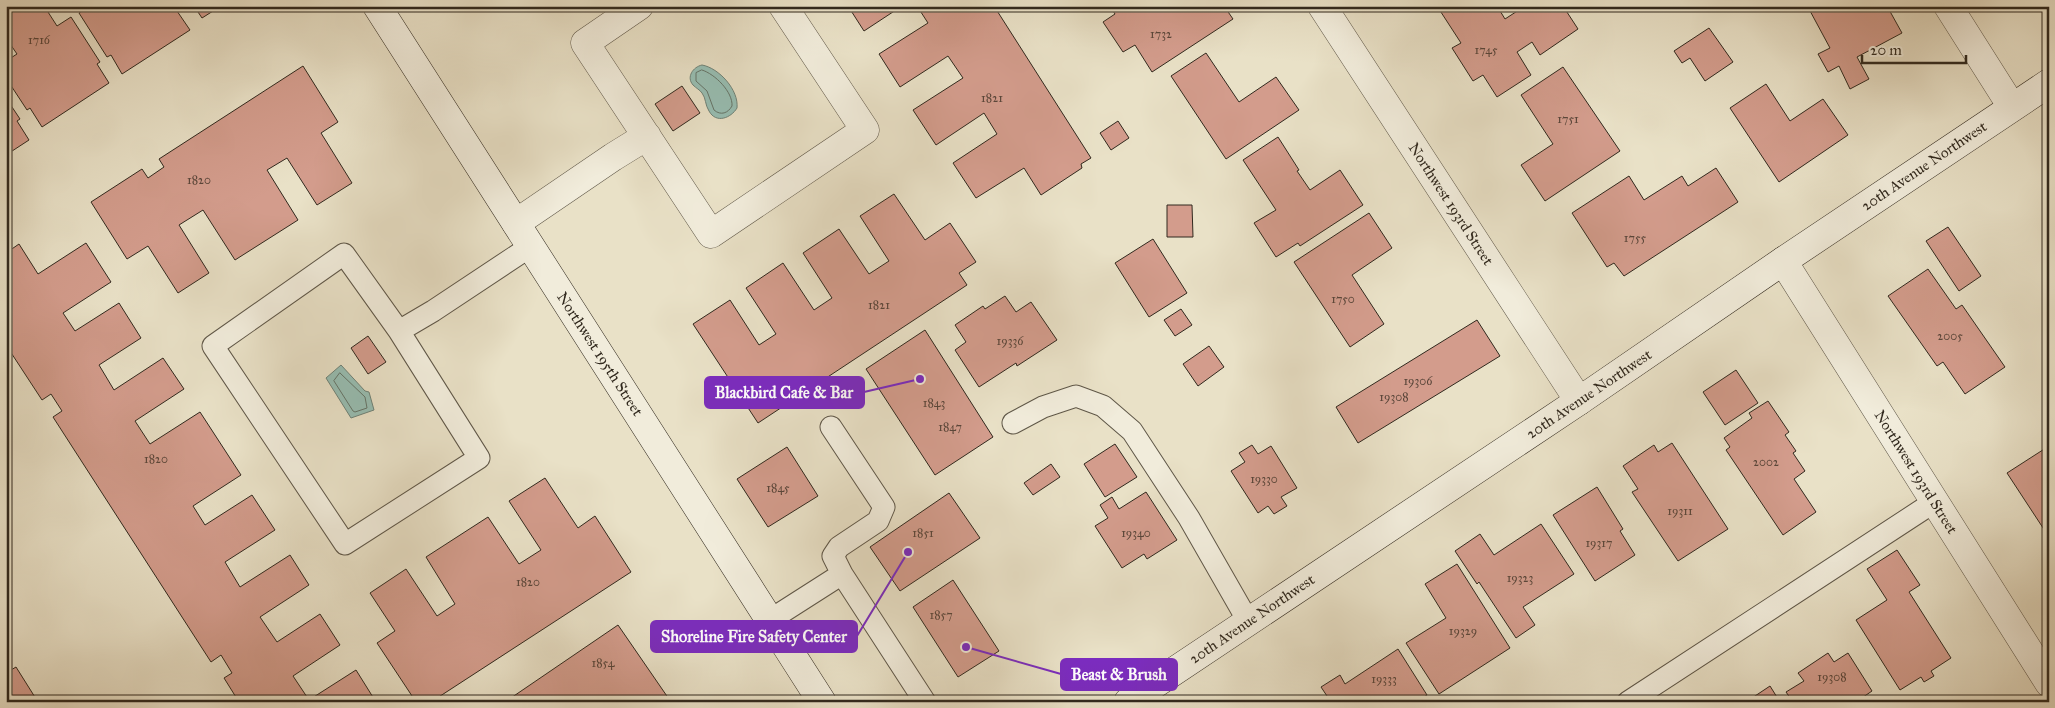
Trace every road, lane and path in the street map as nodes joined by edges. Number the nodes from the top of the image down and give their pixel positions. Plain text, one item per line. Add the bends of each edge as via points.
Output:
1 (378, 6) edge
2 (640, 6) edge
3 (783, 6) edge
4 (1322, 6) edge
5 (1948, 6) edge
6 (2049, 83) edge
7 (2012, 107) junction
8 (647, 136) junction
9 (524, 234) junction
10 (1783, 261) junction
11 (399, 331) junction
12 (1579, 401) junction
13 (1013, 423) dead end
14 (831, 427) dead end
15 (1934, 502) junction
16 (842, 574) junction
17 (770, 620) junction
18 (1248, 621) junction
19 (2049, 683) edge
20 (923, 701) edge
21 (822, 702) edge
22 (1128, 702) edge
23 (1628, 702) edge

1 - 9 street, Northwest 195th Street
2 - 8 street via 585,43
3 - 8 street via 865,130 710,234
4 - 12 street, Northwest 193rd Street
5 - 7 street
6 - 7 street, 20th Avenue Northwest
7 - 10 street, 20th Avenue Northwest
8 - 9 street via 613,157
9 - 11 lane via 433,311
9 - 17 street, Northwest 195th Street
10 - 12 street, 20th Avenue Northwest
10 - 15 street, Northwest 193rd Street
11 - 11 lane via 344,254 213,346 345,544 479,458
12 - 18 street, 20th Avenue Northwest
13 - 18 lane via 1043,407 1076,396 1103,406 1132,431 1189,518
14 - 16 lane via 884,506 878,521 839,547 833,556
15 - 19 street, Northwest 193rd Street
15 - 23 lane
16 - 17 lane
16 - 20 lane
17 - 21 street, Northwest 195th Street
18 - 22 street, 20th Avenue Northwest

